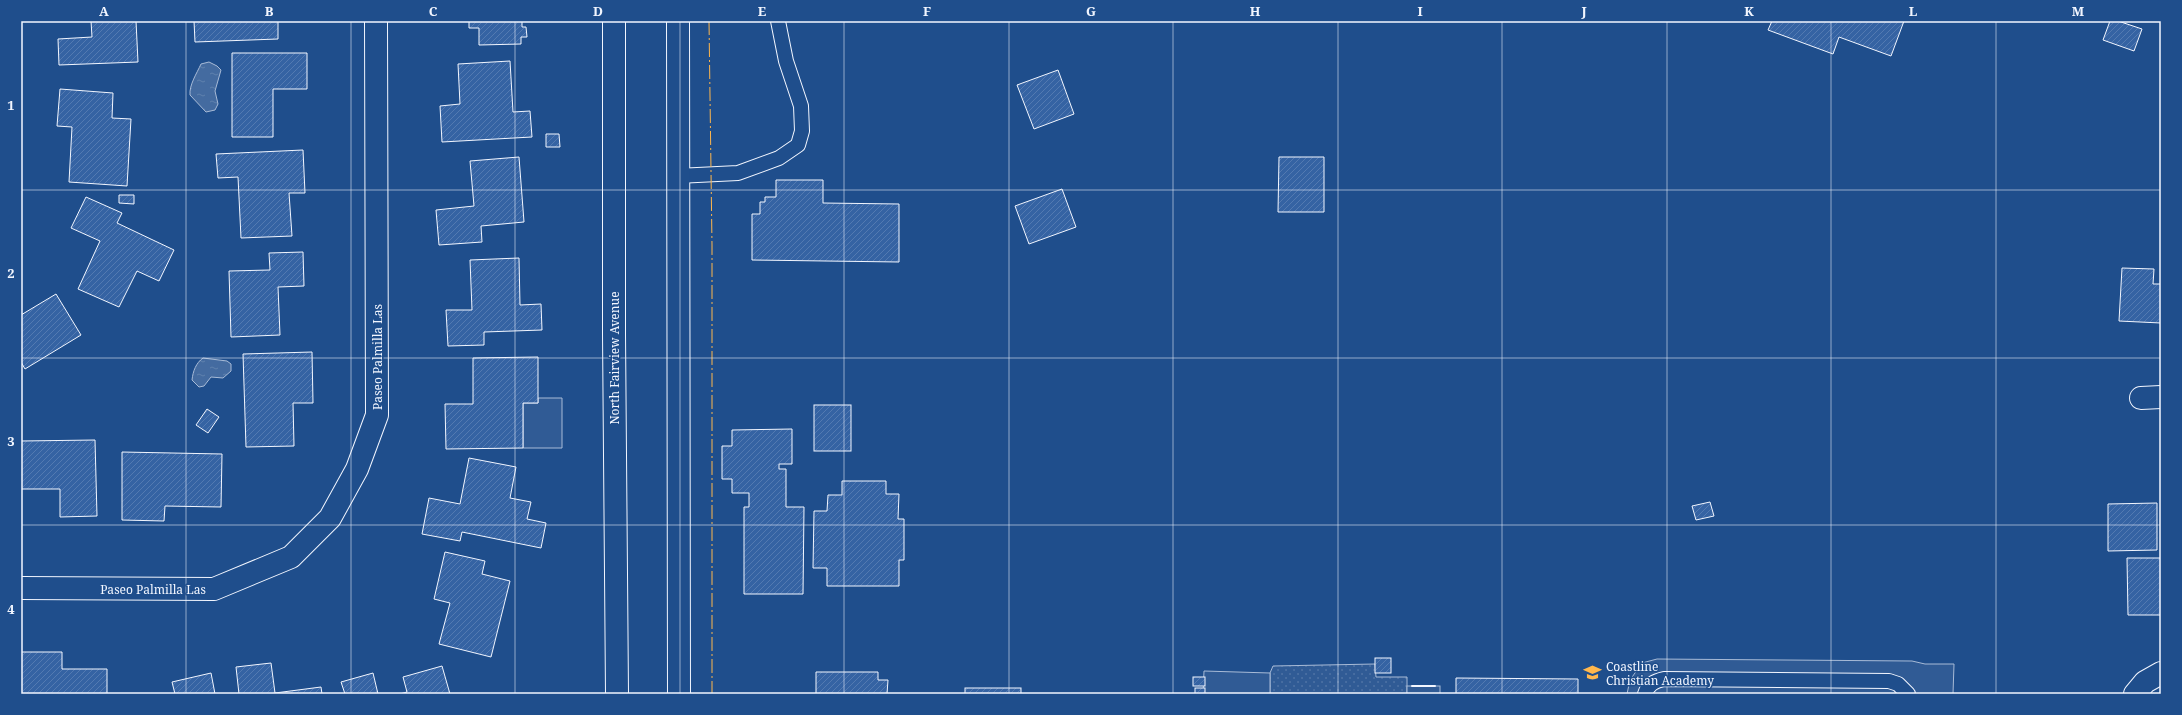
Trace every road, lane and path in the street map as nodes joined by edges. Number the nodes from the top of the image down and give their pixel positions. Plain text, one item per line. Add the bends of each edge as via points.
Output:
1 (376, 21) edge
2 (614, 21) edge
3 (678, 21) edge
4 (778, 21) edge
5 (678, 176) junction
6 (21, 588) edge
7 (2161, 673) edge
8 (617, 694) edge
9 (679, 694) edge
10 (1645, 694) edge
11 (1908, 694) edge
12 (2135, 694) edge

1 - 6 street, Paseo Palmilla Las via 377,415 357,469 330,518 291,557 214,589
2 - 8 street, North Fairview Avenue
3 - 5 street
4 - 5 lane via 786,61 801,106 802,130 798,144 779,158 738,173
5 - 9 street
7 - 12 street via 2144,682
10 - 11 lane via 1649,686 1664,679 1889,681 1898,684

